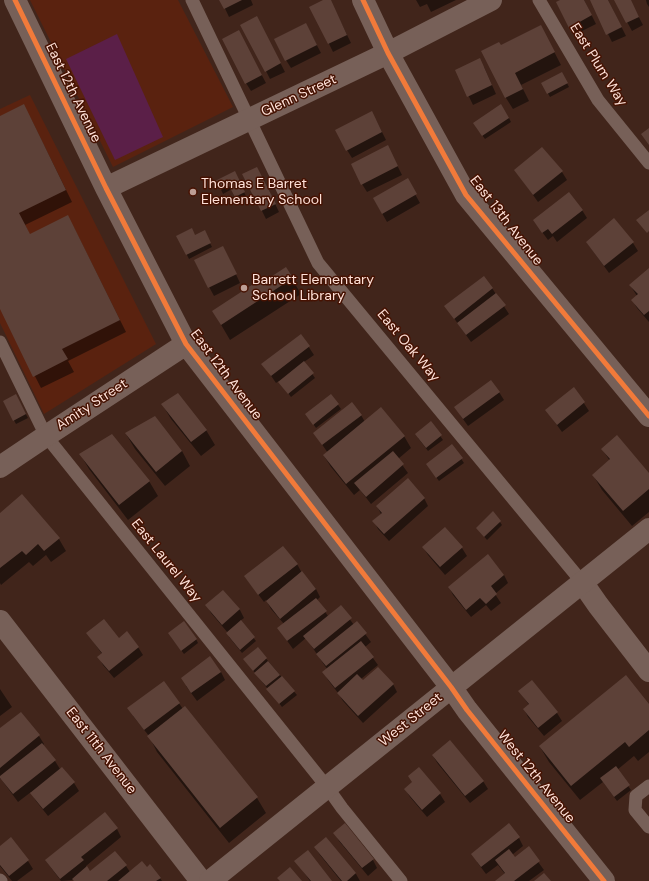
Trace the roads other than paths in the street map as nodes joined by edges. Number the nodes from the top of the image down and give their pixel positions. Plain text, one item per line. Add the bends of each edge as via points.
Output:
1 (14, 0) edge
2 (192, 0) edge
3 (363, 0) edge
4 (491, 0) edge
5 (539, 0) edge
6 (388, 53) junction
7 (250, 119) junction
8 (649, 163) edge
9 (106, 188) junction
10 (0, 342) edge
11 (186, 344) junction
12 (649, 416) edge
13 (46, 436) junction
14 (0, 468) edge
15 (649, 529) edge
16 (582, 582) junction
17 (0, 621) edge
18 (649, 671) edge
19 (451, 687) junction
20 (649, 786) edge
21 (327, 787) junction
22 (649, 827) edge
23 (201, 881) edge
24 (210, 881) edge
25 (401, 881) edge
26 (604, 881) edge

1 - 9 street, East 12th Avenue
2 - 7 lane, East Oak Way
3 - 6 street, East 13th Avenue
4 - 6 street, Glenn Street
5 - 8 lane, East Plum Way via 598,100
6 - 7 street, Glenn Street
6 - 12 street, East 13th Avenue via 466,195
7 - 9 street, Glenn Street
7 - 16 lane, East Oak Way via 318,263
9 - 11 street, East 12th Avenue
10 - 13 lane, East Laurel Way
11 - 13 street, Amity Street
11 - 19 street, East 12th Avenue
13 - 14 street, Amity Street
13 - 21 lane, East Laurel Way
15 - 16 street, West Street
16 - 18 street
16 - 19 street, West Street
17 - 23 street, East 11th Avenue
19 - 21 street, West Street
19 - 26 street, West 12th Avenue
20 - 22 lane via 636,796 635,810
21 - 24 street, West Street
21 - 25 lane, East Laurel Way

